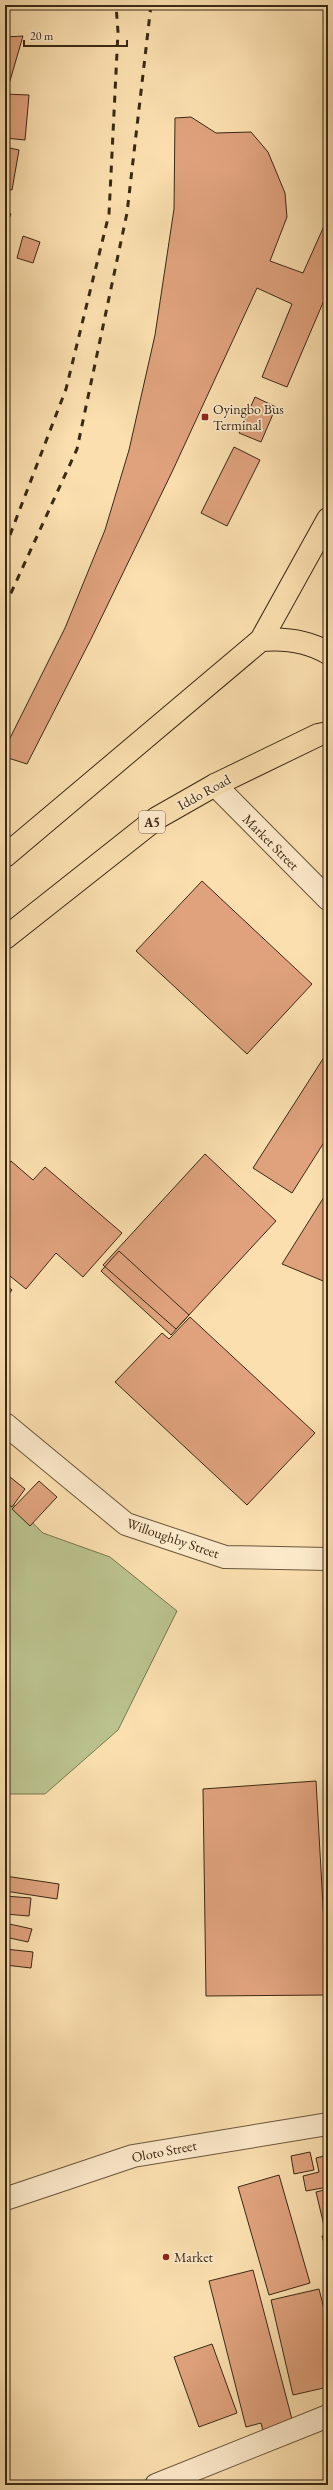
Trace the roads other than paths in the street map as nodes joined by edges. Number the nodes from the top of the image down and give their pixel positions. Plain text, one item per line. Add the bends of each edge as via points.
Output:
1 (328, 519) edge
2 (261, 640) junction
3 (328, 653) edge
4 (325, 731) edge
5 (215, 785) junction
6 (5, 856) edge
7 (328, 899) edge
8 (5, 938) edge
9 (5, 1424) edge
10 (328, 1559) edge
11 (328, 2124) edge
12 (5, 2199) edge
13 (328, 2416) edge
14 (156, 2485) edge

1 - 2 highway
2 - 3 highway via 301,642
2 - 6 highway
4 - 5 highway, Iddo Road / A5
5 - 7 street, Market Street
5 - 8 highway, Iddo Road / A5 via 157,818
9 - 10 street, Willoughby Street via 126,1524 225,1557
11 - 12 street, Oloto Street via 133,2156
13 - 14 street

